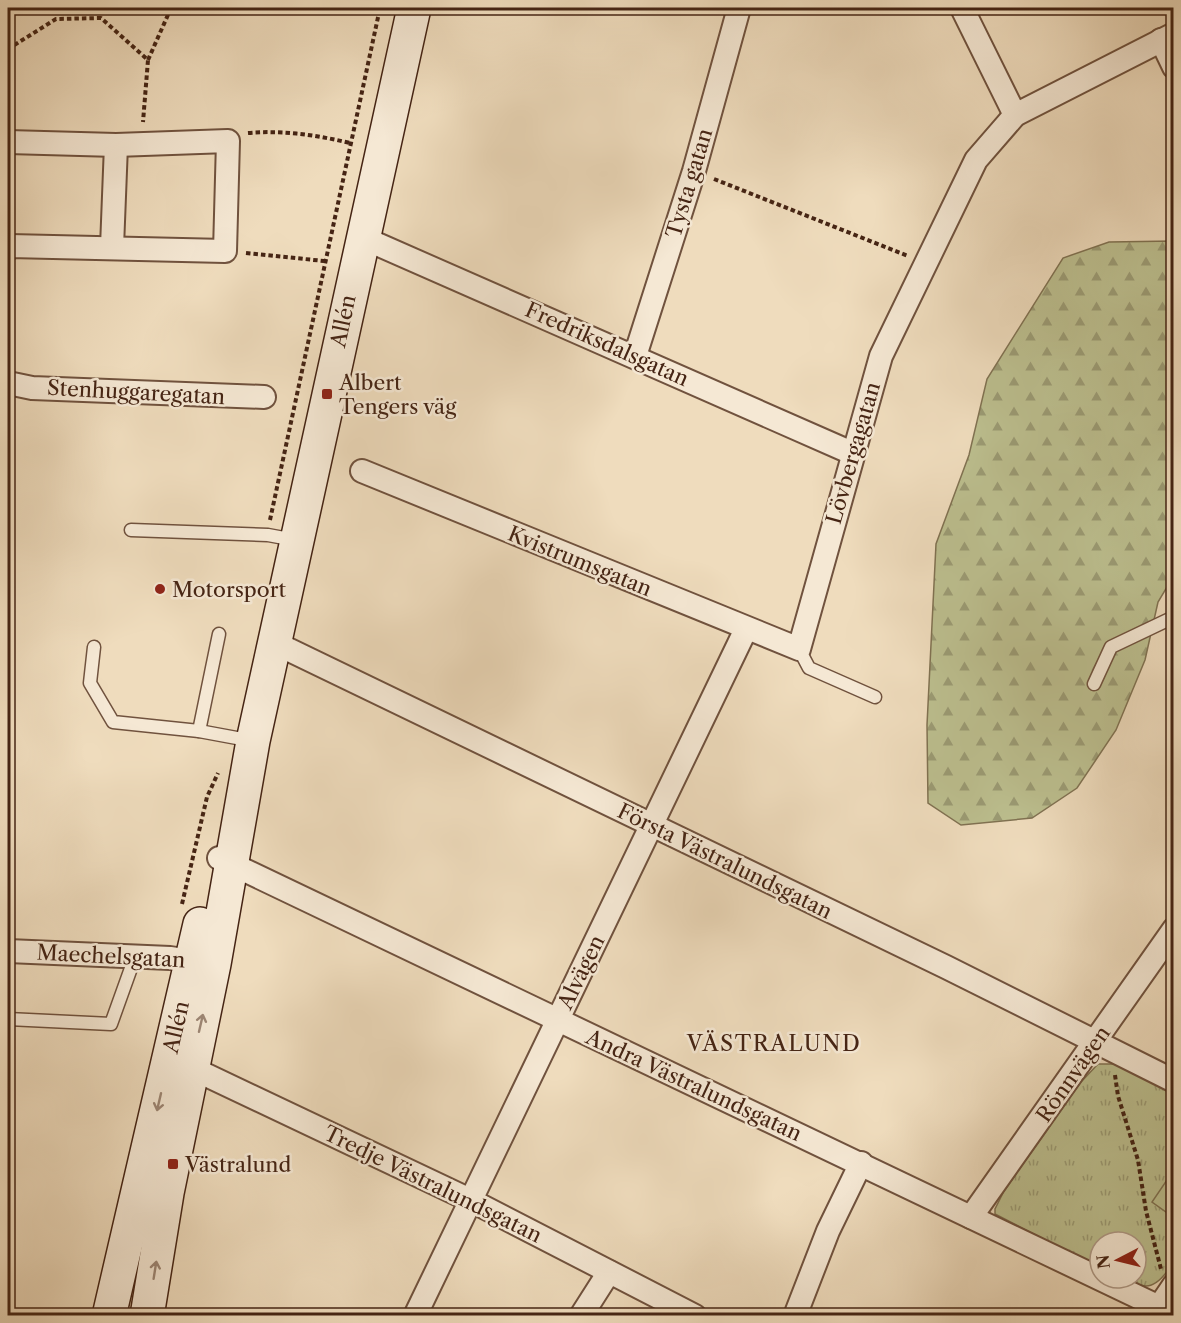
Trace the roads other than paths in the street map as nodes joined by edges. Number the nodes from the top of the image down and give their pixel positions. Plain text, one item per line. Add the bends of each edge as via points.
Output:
1 (739, 8) edge
2 (962, 8) edge
3 (415, 12) edge
4 (1167, 37) edge
5 (1173, 67) edge
6 (1015, 115) junction
7 (8, 142) edge
8 (116, 145) junction
9 (362, 237) junction
10 (112, 247) junction
11 (8, 249) edge
12 (635, 356) junction
13 (8, 383) edge
14 (264, 397) dead end
15 (852, 453) junction
16 (362, 471) dead end
17 (131, 530) dead end
18 (282, 538) junction
19 (1173, 617) edge
20 (746, 629) junction
21 (219, 634) dead end
22 (274, 643) junction
23 (94, 647) dead end
24 (799, 649) junction
25 (1094, 684) dead end
26 (875, 697) dead end
27 (200, 731) junction
28 (243, 739) junction
29 (651, 826) junction
30 (225, 861) junction
31 (1173, 929) edge
32 (8, 951) edge
33 (135, 957) junction
34 (203, 962) junction
35 (8, 1019) edge
36 (558, 1020) junction
37 (1104, 1046) junction
38 (180, 1062) junction
39 (1173, 1081) edge
40 (861, 1163) junction
41 (472, 1201) junction
42 (971, 1217) junction
43 (609, 1272) junction
44 (1165, 1303) edge
45 (416, 1314) edge
46 (109, 1316) edge
47 (147, 1316) edge
48 (581, 1316) edge
49 (695, 1316) edge
50 (795, 1316) edge

1 - 12 street, Tysta gatan via 694,171
2 - 6 street
3 - 9 main road, Allén
4 - 5 street, Lövbergagatan
4 - 6 street, Lövbergagatan
6 - 15 street, Lövbergagatan via 976,160 924,263 880,356
7 - 8 street
8 - 10 street
8 - 10 street via 228,141 225,251
9 - 12 street, Fredriksdalsgatan
9 - 18 main road, Allén
10 - 11 street
12 - 15 street, Fredriksdalsgatan
13 - 14 street, Stenhuggaregatan via 32,388
15 - 24 street, Lövbergagatan
16 - 20 street, Kvistrumsgatan
17 - 18 lane
18 - 22 main road, Allén
19 - 25 lane via 1111,647
20 - 24 street, Kvistrumsgatan
20 - 29 street, Alvägen
21 - 27 lane
22 - 28 main road, Allén
22 - 29 street, Första Västralundsgatan
23 - 27 lane via 90,683 113,722
24 - 26 lane via 809,668
27 - 28 lane
28 - 30 main road, Allén
29 - 36 street, Alvägen
29 - 37 street, Första Västralundsgatan
30 - 34 main road, Allén
30 - 36 street, Andra Västralundsgatan
31 - 37 street, Rönnvägen
32 - 33 street, Maechelsgatan
33 - 34 street, Maechelsgatan
33 - 35 lane via 111,1023
34 - 38 main road, Allén
36 - 40 street, Andra Västralundsgatan
36 - 41 street, Alvägen
37 - 39 street, Första Västralundsgatan
37 - 42 street, Rönnvägen
38 - 41 street, Tredje Västralundsgatan
38 -> 46 main road, Allén
47 -> 38 main road, Allén
40 - 42 street, Andra Västralundsgatan
40 - 50 street via 828,1231
41 - 43 street, Tredje Västralundsgatan
41 - 45 street, Alvägen
42 - 44 street, Andra Västralundsgatan
43 - 48 street
43 - 49 street, Tredje Västralundsgatan

